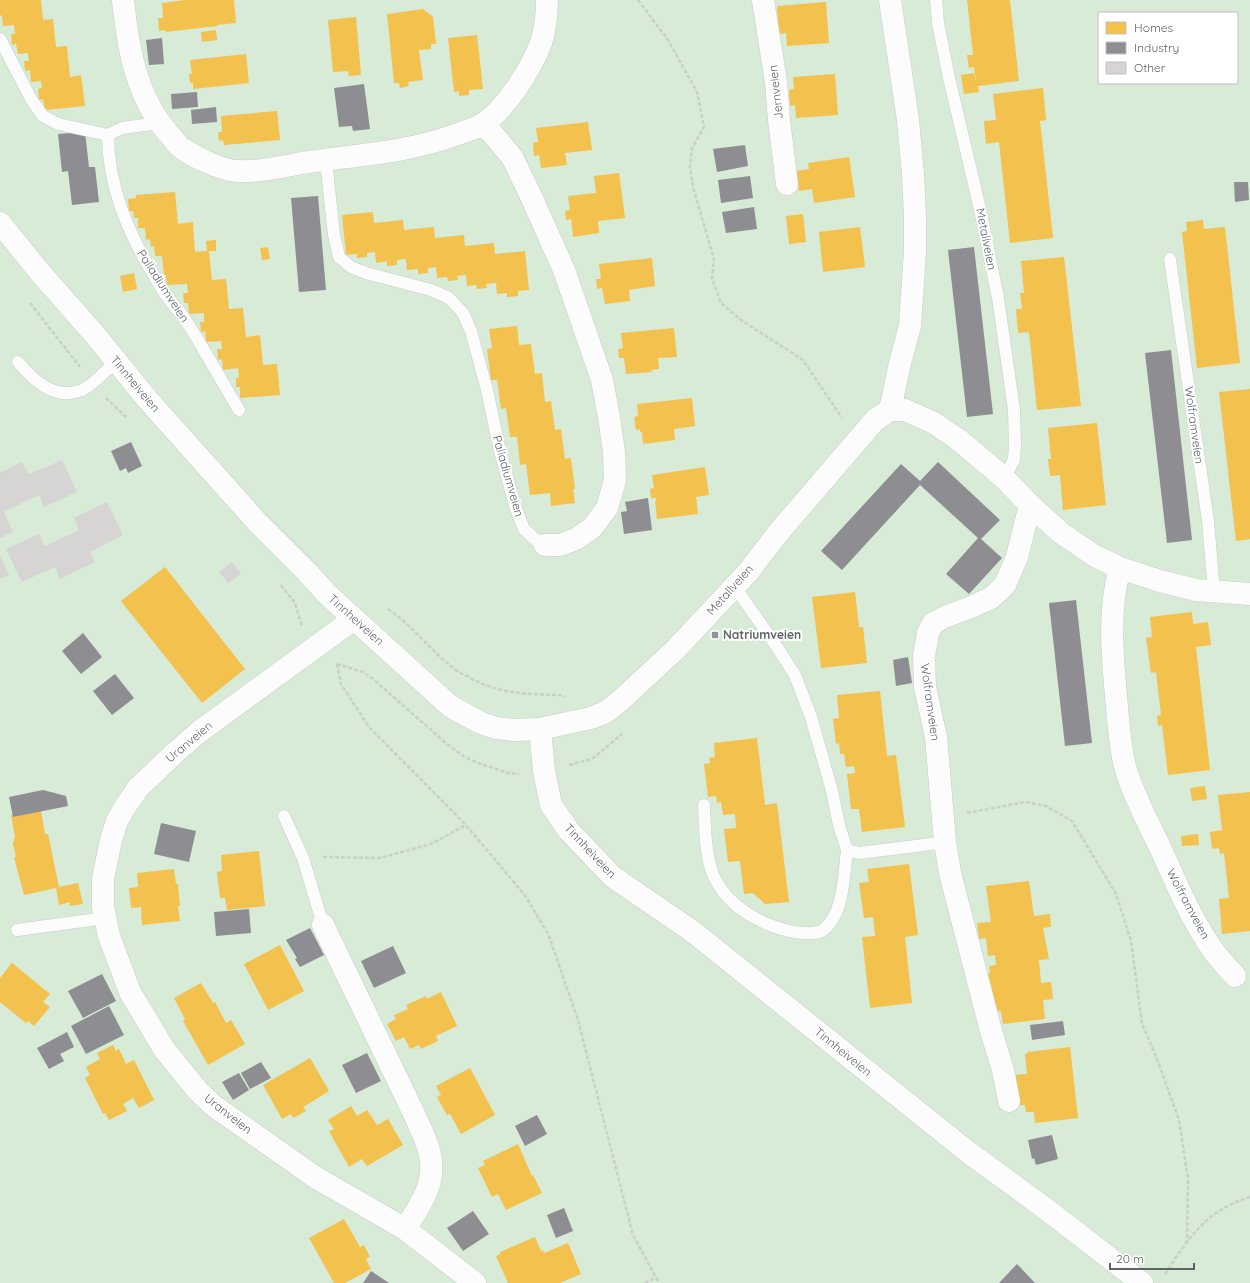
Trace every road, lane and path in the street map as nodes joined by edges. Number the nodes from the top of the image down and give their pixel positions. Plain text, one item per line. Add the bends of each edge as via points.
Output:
1 (123, 0) edge
2 (547, 0) edge
3 (638, 0) edge
4 (763, 0) edge
5 (890, 0) edge
6 (936, 0) edge
7 (0, 39) edge
8 (160, 123) junction
9 (481, 125) junction
10 (108, 135) junction
11 (326, 161) junction
12 (787, 184) dead end
13 (0, 223) edge
14 (1170, 259) dead end
15 (18, 362) dead end
16 (115, 362) junction
17 (240, 410) dead end
18 (890, 410) junction
19 (861, 436) junction
20 (1004, 478) junction
21 (1030, 505) junction
22 (545, 545) joint
23 (1120, 568) junction
24 (734, 586) junction
25 (1214, 592) junction
26 (1250, 594) edge
27 (388, 609) dead end
28 (354, 619) junction
29 (337, 664) dead end
30 (591, 718) junction
31 (540, 729) junction
32 (627, 729) dead end
33 (704, 805) dead end
34 (284, 816) dead end
35 (942, 817) junction
36 (466, 824) junction
37 (944, 842) junction
38 (847, 850) junction
39 (303, 858) junction
40 (105, 918) junction
41 (323, 925) joint
42 (17, 930) dead end
43 (1235, 976) dead end
44 (1009, 1101) dead end
45 (1250, 1197) edge
46 (405, 1230) junction
47 (1187, 1241) junction
48 (656, 1278) junction
49 (1151, 1282) edge
50 (475, 1283) edge
51 (645, 1283) edge
52 (659, 1283) edge

1 - 8 street via 126,35 133,65 143,92
2 - 9 street via 541,42 526,74 503,106
3 - 19 path via 668,40 697,92 704,127 692,148 690,167 693,187 714,259 712,278 721,303 741,320 803,360 841,416
4 - 12 street, Jernveien via 776,82
5 - 18 street via 908,120 913,174 915,251 910,326
6 - 20 lane, Metallveien via 949,78 998,298 1012,395 1014,460
7 - 10 lane via 31,99 43,116 58,124
8 - 10 lane via 122,128
8 - 11 street via 181,149 205,162 236,171 273,169
9 - 11 street via 416,147
9 - 22 street, Palladiumveien via 491,132 512,157 564,270 602,380 610,417 615,480 607,508 592,528 576,539 560,545
10 - 17 lane, Palladiumveien via 117,198 138,247
11 - 22 lane, Palladiumveien via 334,235 339,256 351,267 366,273 431,290 449,298 463,313 471,331 487,390 516,509 524,529
13 - 16 street, Tinnheiveien
14 - 25 lane, Wolframveien via 1208,521
15 - 16 lane via 37,382 53,391 69,394 83,390
16 - 28 street, Tinnheiveien via 257,522
18 - 19 street, Metallveien via 875,420
18 - 20 street via 905,410 934,423 959,440
19 - 24 street, Metallveien
20 - 21 street
21 - 23 street via 1061,533 1095,556
21 - 35 street, Wolframveien via 1017,557 1005,585 991,598 933,623 928,633 924,656 925,687 936,737
23 - 25 street via 1160,582
23 - 43 street, Wolframveien via 1112,616 1112,654 1126,769 1135,795 1197,924 1215,953
24 - 30 street, Metallveien via 676,649 621,700 606,712
24 - 38 lane via 795,675 811,717
25 - 26 street
27 - 30 path via 400,617 452,668 479,684 522,694 564,696
28 - 31 street, Tinnheiveien via 450,706 480,723 496,728
28 - 40 street, Uranveien via 199,732 138,788 124,807 111,840 103,879
29 - 36 path via 341,684 369,727
30 - 31 street, Metallveien
30 - 32 path via 622,735
31 - 49 street, Tinnheiveien via 544,771 551,805 569,831 613,877 692,931 968,1152
33 - 38 lane via 708,853 714,875 723,892 739,908 762,922 777,927 805,934 823,931 833,920 841,900
34 - 39 lane
35 - 37 street, Wolframveien
35 - 47 path via 1026,802 1046,806 1072,821 1116,894 1131,941 1142,1024 1179,1120 1188,1179
36 - 39 path via 430,844 380,858
36 - 48 path via 527,898 549,936 578,1020 633,1235
37 - 38 lane via 859,853
37 - 44 street, Wolframveien
39 - 41 lane
40 - 42 lane
40 - 46 street, Uranveien via 130,992 164,1049 198,1091 214,1106 315,1177
41 - 46 street via 428,1148 432,1169 428,1190
45 - 47 path via 1214,1214 1199,1226
46 - 50 street, Uranveien
47 - 49 path
48 - 51 path
48 - 52 path

